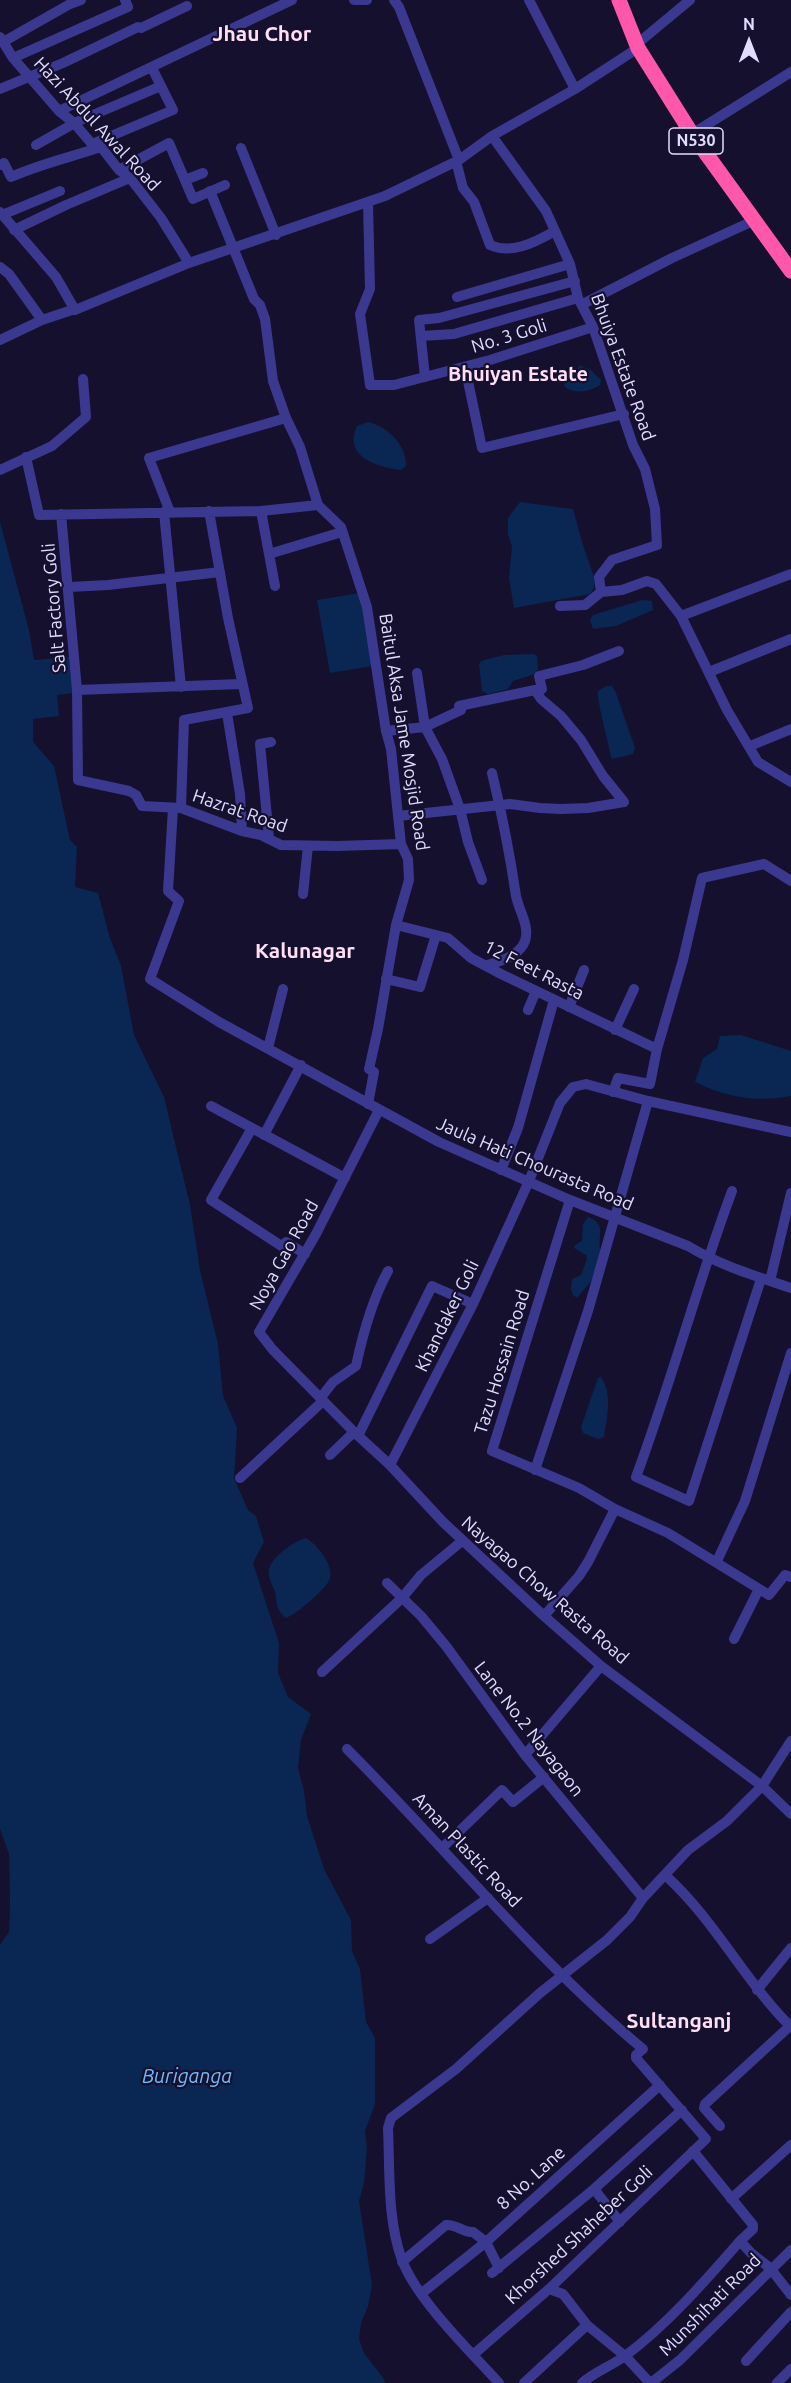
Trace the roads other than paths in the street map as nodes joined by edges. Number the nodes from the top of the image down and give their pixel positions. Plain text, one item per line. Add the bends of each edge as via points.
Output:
1 (81, 0) edge
2 (125, 0) edge
3 (292, 0) edge
4 (354, 0) edge
5 (367, 0) edge
6 (394, 0) edge
7 (529, 0) edge
8 (619, 0) edge
9 (690, 0) edge
10 (187, 6) dead end
11 (1, 39) edge
12 (638, 46) junction
13 (13, 58) junction
14 (152, 68) junction
15 (791, 72) edge
16 (29, 77) junction
17 (161, 86) junction
18 (575, 88) junction
19 (0, 89) edge
20 (59, 111) junction
21 (73, 123) junction
22 (123, 123) dead end
23 (692, 134) junction
24 (492, 136) junction
25 (93, 143) junction
26 (36, 145) dead end
27 (241, 148) dead end
28 (458, 160) junction
29 (0, 165) edge
30 (119, 170) junction
31 (203, 173) dead end
32 (130, 178) junction
33 (185, 180) junction
34 (225, 185) dead end
35 (60, 191) dead end
36 (210, 191) junction
37 (368, 202) junction
38 (1, 213) edge
39 (753, 221) junction
40 (14, 230) junction
41 (555, 231) junction
42 (276, 235) junction
43 (234, 249) junction
44 (189, 263) junction
45 (570, 264) junction
46 (0, 267) edge
47 (791, 271) edge
48 (575, 281) junction
49 (458, 297) dead end
50 (581, 301) junction
51 (75, 309) junction
52 (42, 320) junction
53 (593, 327) junction
54 (421, 336) junction
55 (0, 340) edge
56 (465, 367) junction
57 (425, 377) junction
58 (83, 379) dead end
59 (624, 414) junction
60 (286, 418) junction
61 (26, 457) junction
62 (0, 470) edge
63 (318, 504) junction
64 (209, 511) junction
65 (261, 511) junction
66 (167, 512) junction
67 (61, 514) junction
68 (342, 532) junction
69 (269, 554) junction
70 (219, 572) junction
71 (791, 574) edge
72 (170, 579) junction
73 (275, 586) dead end
74 (69, 587) junction
75 (601, 592) junction
76 (560, 606) dead end
77 (681, 616) junction
78 (791, 639) edge
79 (619, 651) dead end
80 (709, 672) junction
81 (417, 673) dead end
82 (241, 684) junction
83 (181, 687) junction
84 (78, 690) junction
85 (535, 690) junction
86 (227, 713) junction
87 (426, 727) junction
88 (791, 729) edge
89 (386, 731) junction
90 (271, 742) dead end
91 (750, 746) junction
92 (492, 773) dead end
93 (78, 780) joint
94 (791, 782) edge
95 (500, 805) junction
96 (177, 808) junction
97 (460, 809) junction
98 (398, 816) junction
99 (242, 831) junction
100 (269, 838) junction
101 (401, 844) junction
102 (308, 846) junction
103 (483, 880) dead end
104 (791, 881) edge
105 (303, 894) dead end
106 (396, 925) junction
107 (436, 935) junction
108 (487, 965) junction
109 (584, 970) dead end
110 (386, 979) junction
111 (284, 989) dead end
112 (634, 989) dead end
113 (536, 991) junction
114 (554, 1000) junction
115 (569, 1007) junction
116 (528, 1010) dead end
117 (615, 1030) junction
118 (268, 1048) junction
119 (657, 1049) junction
120 (301, 1065) junction
121 (613, 1092) junction
122 (648, 1101) junction
123 (368, 1104) junction
124 (211, 1106) dead end
125 (379, 1110) junction
126 (252, 1128) junction
127 (791, 1132) edge
128 (264, 1135) junction
129 (501, 1170) junction
130 (345, 1178) junction
131 (529, 1181) junction
132 (732, 1191) dead end
133 (791, 1192) edge
134 (570, 1200) junction
135 (615, 1218) junction
136 (305, 1254) junction
137 (707, 1257) junction
138 (388, 1271) dead end
139 (766, 1280) junction
140 (791, 1288) edge
141 (473, 1304) junction
142 (791, 1353) edge
143 (323, 1401) junction
144 (356, 1434) junction
145 (330, 1455) dead end
146 (390, 1465) junction
147 (535, 1470) junction
148 (240, 1478) dead end
149 (615, 1509) junction
150 (462, 1541) junction
151 (717, 1561) junction
152 (791, 1577) edge
153 (387, 1583) dead end
154 (759, 1589) junction
155 (402, 1598) junction
156 (544, 1616) junction
157 (734, 1639) dead end
158 (601, 1666) junction
159 (322, 1672) dead end
160 (791, 1741) edge
161 (347, 1749) dead end
162 (525, 1755) junction
163 (544, 1777) junction
164 (762, 1786) junction
165 (791, 1814) edge
166 (442, 1848) junction
167 (665, 1875) junction
168 (488, 1898) junction
169 (643, 1898) junction
170 (430, 1939) dead end
171 (791, 1948) edge
172 (561, 1976) junction
173 (757, 1990) junction
174 (790, 2026) edge
175 (660, 2085) junction
176 (682, 2110) junction
177 (720, 2126) dead end
178 (791, 2145) edge
179 (693, 2151) junction
180 (594, 2189) junction
181 (731, 2199) junction
182 (620, 2222) junction
183 (740, 2241) junction
184 (486, 2242) junction
185 (791, 2250) edge
186 (402, 2262) junction
187 (771, 2268) junction
188 (549, 2289) junction
189 (422, 2293) junction
190 (791, 2295) edge
191 (791, 2312) edge
192 (587, 2325) junction
193 (474, 2354) junction
194 (625, 2356) junction
195 (746, 2361) dead end
196 (791, 2369) edge
197 (499, 2383) edge
198 (524, 2383) edge
199 (582, 2383) edge
200 (650, 2383) edge
201 (777, 2383) edge

1 - 11 street
2 - 13 street via 128,7
3 - 14 street
4 - 5 street
6 - 28 street
7 - 18 street
8 - 12 highway, N530
9 - 12 street
10 - 16 street
11 - 13 street, Hazi Abdul Awal Road
12 - 18 street
12 - 23 highway, N530
13 - 16 street, Hazi Abdul Awal Road
14 - 17 street
14 - 20 street
15 - 23 street
16 - 19 street
16 - 20 street, Hazi Abdul Awal Road
17 - 21 street
17 - 25 street via 173,110
18 - 24 street
20 - 21 street, Hazi Abdul Awal Road
21 - 25 street, Hazi Abdul Awal Road
21 - 26 street
22 - 25 street
23 - 39 highway, N530
24 - 28 street
24 - 41 street, Bhuiya Estate Road via 546,211
25 - 29 street via 48,165 11,177 4,163
25 - 30 street, Hazi Abdul Awal Road
27 - 42 street
28 - 37 street
28 - 41 street via 464,188 474,202 490,245 502,251 525,246
30 - 32 street, Hazi Abdul Awal Road
30 - 33 street via 169,143
31 - 33 street
32 - 40 street
32 - 44 street, Hazi Abdul Awal Road
33 - 36 street via 193,199
34 - 36 street
35 - 38 street
36 - 43 street, Baitul Aksa Jame Mosjid Road
37 - 42 street
37 - 57 street, No. 3 Goli via 370,290 360,314 370,385 394,385
38 - 40 street
39 - 47 highway, N530
39 - 50 street
40 - 51 street via 56,277
41 - 45 street, Bhuiya Estate Road
42 - 43 street
43 - 44 street
43 - 60 street, Baitul Aksa Jame Mosjid Road via 265,319 273,381
44 - 51 street
45 - 48 street, Bhuiya Estate Road
45 - 49 street
46 - 52 street
48 - 50 street, Bhuiya Estate Road
48 - 54 street via 419,320
50 - 53 street, Bhuiya Estate Road
50 - 54 street via 454,334
51 - 52 street
52 - 55 street
53 - 56 street, No. 3 Goli
53 - 59 street, Bhuiya Estate Road
54 - 57 street
56 - 57 street, No. 3 Goli
56 - 59 street via 483,448
58 - 61 street via 86,417 52,446
59 - 75 street, Bhuiya Estate Road via 645,469 655,509 657,545 612,560 599,577
60 - 63 street, Baitul Aksa Jame Mosjid Road via 300,447
60 - 66 street via 149,458
61 - 62 street
61 - 67 street via 39,515
63 - 65 street
63 - 68 street, Baitul Aksa Jame Mosjid Road
64 - 65 street
64 - 66 street
64 - 70 street
65 - 69 street
66 - 67 street
66 - 72 street
67 - 74 street, Salt Factory Goli
68 - 69 street
68 - 89 street, Baitul Aksa Jame Mosjid Road via 367,607
69 - 73 street
70 - 72 street
70 - 82 street
71 - 77 street
72 - 74 street
72 - 83 street
74 - 84 street, Salt Factory Goli
75 - 76 street via 585,605
75 - 77 street via 647,581 656,584
77 - 80 street
78 - 80 street
79 - 85 street via 539,676 542,688
80 - 91 street
81 - 87 street
82 - 83 street
82 - 86 street via 248,708
83 - 84 street
84 - 93 street, Salt Factory Goli
85 - 87 street via 459,706 461,710
85 - 95 street via 581,740 624,802 561,808
86 - 96 street via 184,720
86 - 99 street
87 - 89 street
87 - 97 street
88 - 91 street
89 - 98 street, Baitul Aksa Jame Mosjid Road
90 - 100 street via 260,744
91 - 94 street via 758,762
92 - 95 street
93 - 96 street, Hazrat Road via 129,791 142,806
95 - 97 street
95 - 108 street via 526,931 522,947 514,954
96 - 99 street, Hazrat Road
96 - 118 street, Jaula Hati Chourasta Road via 168,891 179,902 150,979
97 - 98 street
97 - 103 street
98 - 101 street, Baitul Aksa Jame Mosjid Road
99 - 100 street, Hazrat Road
100 - 102 street, Hazrat Road via 282,845
101 - 102 street, Hazrat Road
101 - 106 street, Baitul Aksa Jame Mosjid Road via 408,859 409,880
102 - 105 street
104 - 119 street via 764,864 702,878
106 - 107 street, 12 Feet Rasta
106 - 110 street, Baitul Aksa Jame Mosjid Road
107 - 108 street, 12 Feet Rasta via 448,938 471,958
107 - 110 street via 420,987
108 - 113 street, 12 Feet Rasta
109 - 115 street
110 - 123 street, Baitul Aksa Jame Mosjid Road via 369,1069 374,1072
111 - 118 street
112 - 117 street
113 - 114 street, 12 Feet Rasta
113 - 116 street
114 - 115 street, 12 Feet Rasta
114 - 129 street via 524,1107
115 - 117 street, 12 Feet Rasta
117 - 119 street, 12 Feet Rasta
118 - 120 street, Jaula Hati Chourasta Road
119 - 121 street via 650,1084 618,1078
120 - 123 street, Jaula Hati Chourasta Road
120 - 128 street
121 - 122 street
121 - 131 street, Khandaker Goli via 581,1084 573,1087 560,1103
122 - 127 street
122 - 135 street
123 - 125 street, Jaula Hati Chourasta Road
124 - 126 street
125 - 129 street, Jaula Hati Chourasta Road
125 - 130 street, Noya Gao Road
126 - 128 street
126 - 136 street via 211,1200 283,1247 286,1242
128 - 130 street
129 - 131 street, Jaula Hati Chourasta Road
130 - 136 street, Noya Gao Road
131 - 134 street, Jaula Hati Chourasta Road
131 - 141 street, Khandaker Goli
132 - 137 street
133 - 139 street
134 - 135 street, Jaula Hati Chourasta Road
134 - 147 street, Tazu Hossain Road via 492,1451
135 - 137 street, Jaula Hati Chourasta Road
135 - 147 street
136 - 143 street, Noya Gao Road via 260,1332
137 - 139 street, Jaula Hati Chourasta Road
137 - 139 street via 636,1477 689,1501
138 - 143 street via 378,1289 356,1366 333,1382 322,1396
139 - 140 street, Jaula Hati Chourasta Road
141 - 144 street via 432,1286
141 - 146 street, Khandaker Goli
142 - 151 street via 745,1501
143 - 144 street, Nayagao Chow Rasta Road
143 - 148 street
144 - 145 street
144 - 146 street, Nayagao Chow Rasta Road
146 - 150 street, Nayagao Chow Rasta Road
147 - 149 street, Tazu Hossain Road via 579,1488
149 - 151 street, Tazu Hossain Road
149 - 156 street via 584,1569
150 - 155 street via 421,1575
150 - 156 street, Nayagao Chow Rasta Road
151 - 154 street, Tazu Hossain Road
152 - 154 street via 785,1575 769,1595
153 - 155 street, Lane No.2 Nayagaon
154 - 157 street
155 - 159 street
155 - 162 street, Lane No.2 Nayagaon via 446,1646
156 - 158 street, Nayagao Chow Rasta Road
158 - 162 street
158 - 164 street, Nayagao Chow Rasta Road
160 - 164 street
161 - 166 street, Aman Plastic Road
162 - 163 street, Lane No.2 Nayagaon
163 - 166 street via 513,1802 502,1790
163 - 169 street, Lane No.2 Nayagaon
164 - 165 street, Nayagao Chow Rasta Road
164 - 167 street
166 - 168 street, Aman Plastic Road
167 - 169 street
167 - 173 street via 740,1956
168 - 170 street
168 - 172 street, Aman Plastic Road
169 - 172 street via 607,1940
171 - 173 street
172 - 175 street, Aman Plastic Road via 643,2049 636,2058
172 - 186 street via 456,2069 391,2118 388,2128 392,2215
173 - 174 street
174 - 177 street via 705,2104 704,2108
175 - 176 street
175 - 184 street, 8 No. Lane
176 - 179 street, Khorshed Shaheber Goli via 706,2139
176 - 180 street
178 - 181 street
179 - 181 street
179 - 182 street, Khorshed Shaheber Goli
180 - 182 street
180 - 184 street via 495,2271
181 - 183 street via 754,2227
182 - 188 street, Khorshed Shaheber Goli
183 - 187 street
183 - 194 street via 689,2298
184 - 186 street via 473,2232 446,2225
184 - 189 street, 8 No. Lane
185 - 187 street, Munshihati Road
186 - 189 street
187 - 190 street
187 - 200 street, Munshihati Road via 680,2360
188 - 192 street via 563,2294
188 - 193 street, Khorshed Shaheber Goli
189 - 193 street
191 - 195 street
192 - 194 street
192 - 198 street
193 - 197 street
194 - 199 street
194 - 200 street
196 - 201 street

